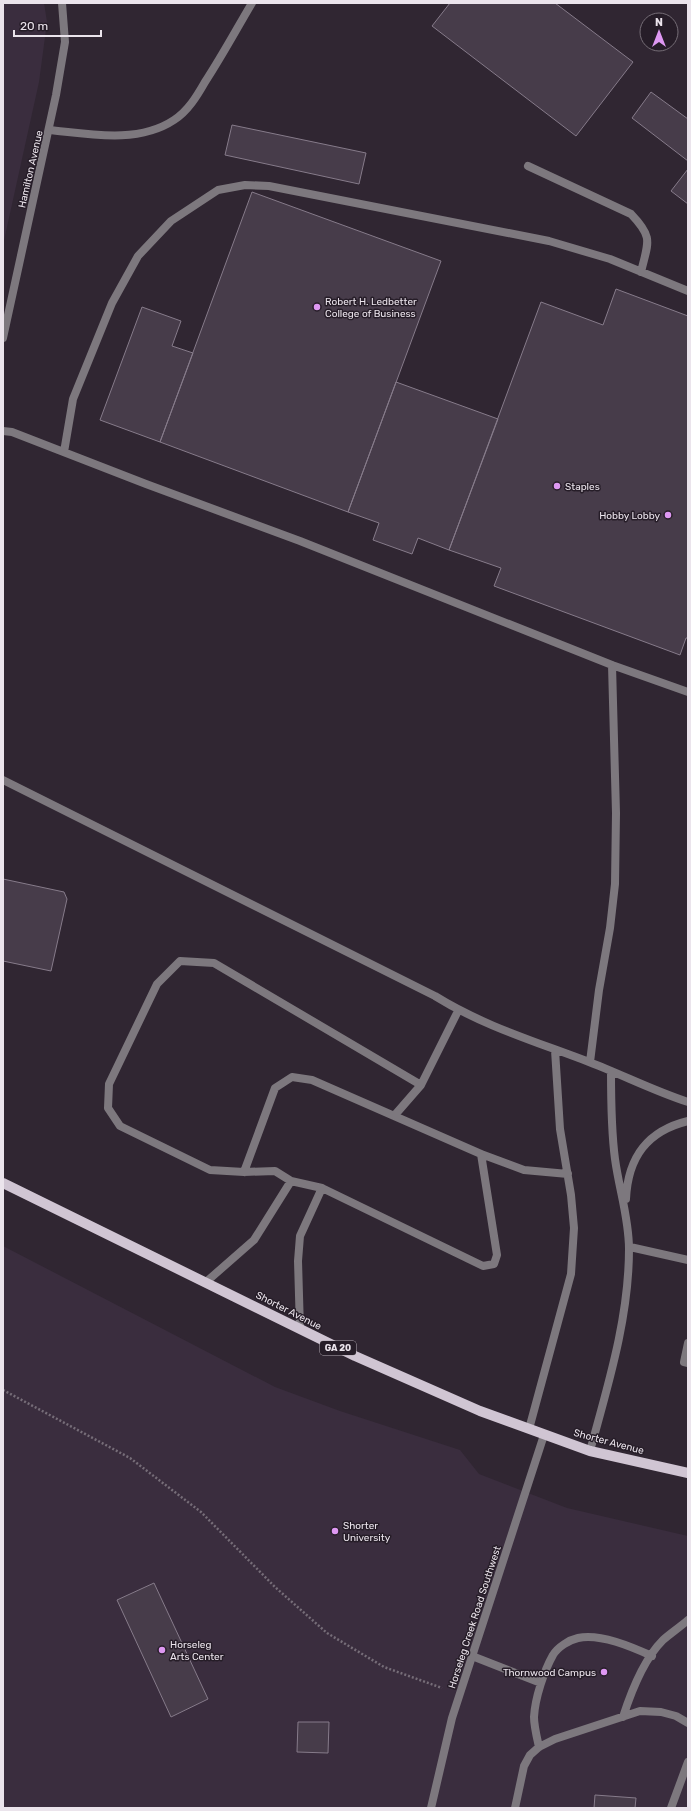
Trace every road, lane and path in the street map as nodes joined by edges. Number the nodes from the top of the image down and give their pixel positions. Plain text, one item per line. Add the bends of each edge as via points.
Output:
1 (62, 3) edge
2 (252, 3) edge
3 (49, 130) junction
4 (528, 166) dead end
5 (642, 272) junction
6 (688, 291) edge
7 (3, 338) edge
8 (3, 431) edge
9 (64, 452) junction
10 (612, 665) junction
11 (688, 692) edge
12 (3, 780) edge
13 (458, 1011) junction
14 (555, 1050) junction
15 (590, 1062) junction
16 (611, 1071) junction
17 (421, 1085) junction
18 (688, 1102) edge
19 (394, 1116) junction
20 (688, 1121) edge
21 (481, 1154) junction
22 (244, 1172) junction
23 (568, 1174) junction
24 (291, 1181) junction
25 (3, 1183) edge
26 (322, 1188) junction
27 (626, 1214) junction
28 (630, 1247) junction
29 (688, 1260) edge
30 (206, 1282) junction
31 (300, 1330) junction
32 (688, 1343) edge
33 (688, 1363) edge
34 (3, 1390) edge
35 (529, 1429) junction
36 (544, 1435) junction
37 (590, 1451) junction
38 (688, 1474) edge
39 (688, 1620) edge
40 (472, 1656) junction
41 (652, 1656) junction
42 (541, 1683) junction
43 (460, 1695) junction
44 (623, 1717) junction
45 (688, 1723) edge
46 (539, 1747) junction
47 (688, 1762) edge
48 (431, 1808) edge
49 (515, 1808) edge
50 (672, 1808) edge

1 - 3 street, Hamilton Avenue via 65,42
2 - 3 street via 194,100 175,120 159,128 117,135
3 - 7 street, Hamilton Avenue
4 - 5 street via 631,214 643,226 649,240
5 - 6 street
5 - 9 street via 610,259 549,241 269,186 245,185 218,190 171,221 138,256 112,303 73,399
8 - 9 street
9 - 10 street via 300,541
10 - 11 street
10 - 15 street via 615,884
12 - 13 street via 435,996
13 - 14 street
13 - 17 street
14 - 15 street
14 - 23 street via 560,1129
15 - 16 street
16 - 18 street
16 - 27 street via 611,1118 615,1160
17 - 19 street
17 - 22 street via 214,963 180,961 158,984 150,998 109,1084 108,1108 120,1126 210,1170
19 - 21 street
19 - 22 street via 312,1080 292,1077 276,1088
20 - 27 street via 669,1127 655,1136 634,1160 627,1188
21 - 23 street via 524,1170
21 - 26 street via 497,1255 494,1264 483,1266
22 - 24 street via 275,1171
23 - 35 street via 574,1228 570,1274
24 - 26 street
24 - 30 street via 254,1240
25 - 30 main road, Shorter Avenue / GA 20
26 - 31 street via 300,1236
27 - 28 street
28 - 29 street
28 - 37 street via 629,1273 615,1362
30 - 31 main road, Shorter Avenue / GA 20
31 - 35 main road, Shorter Avenue / GA 20 via 445,1396
32 - 33 street via 684,1362
34 - 43 path via 130,1458 200,1512 275,1587 327,1633 384,1667
35 - 36 main road, Shorter Avenue / GA 20
36 - 37 main road, Shorter Avenue / GA 20
36 - 40 street, Horseleg Creek Road Southwest
37 - 38 main road, Shorter Avenue / GA 20
39 - 41 street via 663,1640
40 - 42 street
40 - 43 street, Horseleg Creek Road Southwest
41 - 42 street via 628,1645 596,1638 579,1638 562,1645 553,1654
41 - 44 street via 628,1701
42 - 46 street via 534,1717
43 - 48 street, Horseleg Creek Road Southwest via 452,1718
44 - 45 street via 640,1711 661,1712
44 - 46 street via 555,1739
46 - 49 street via 530,1755 524,1766
47 - 50 street

